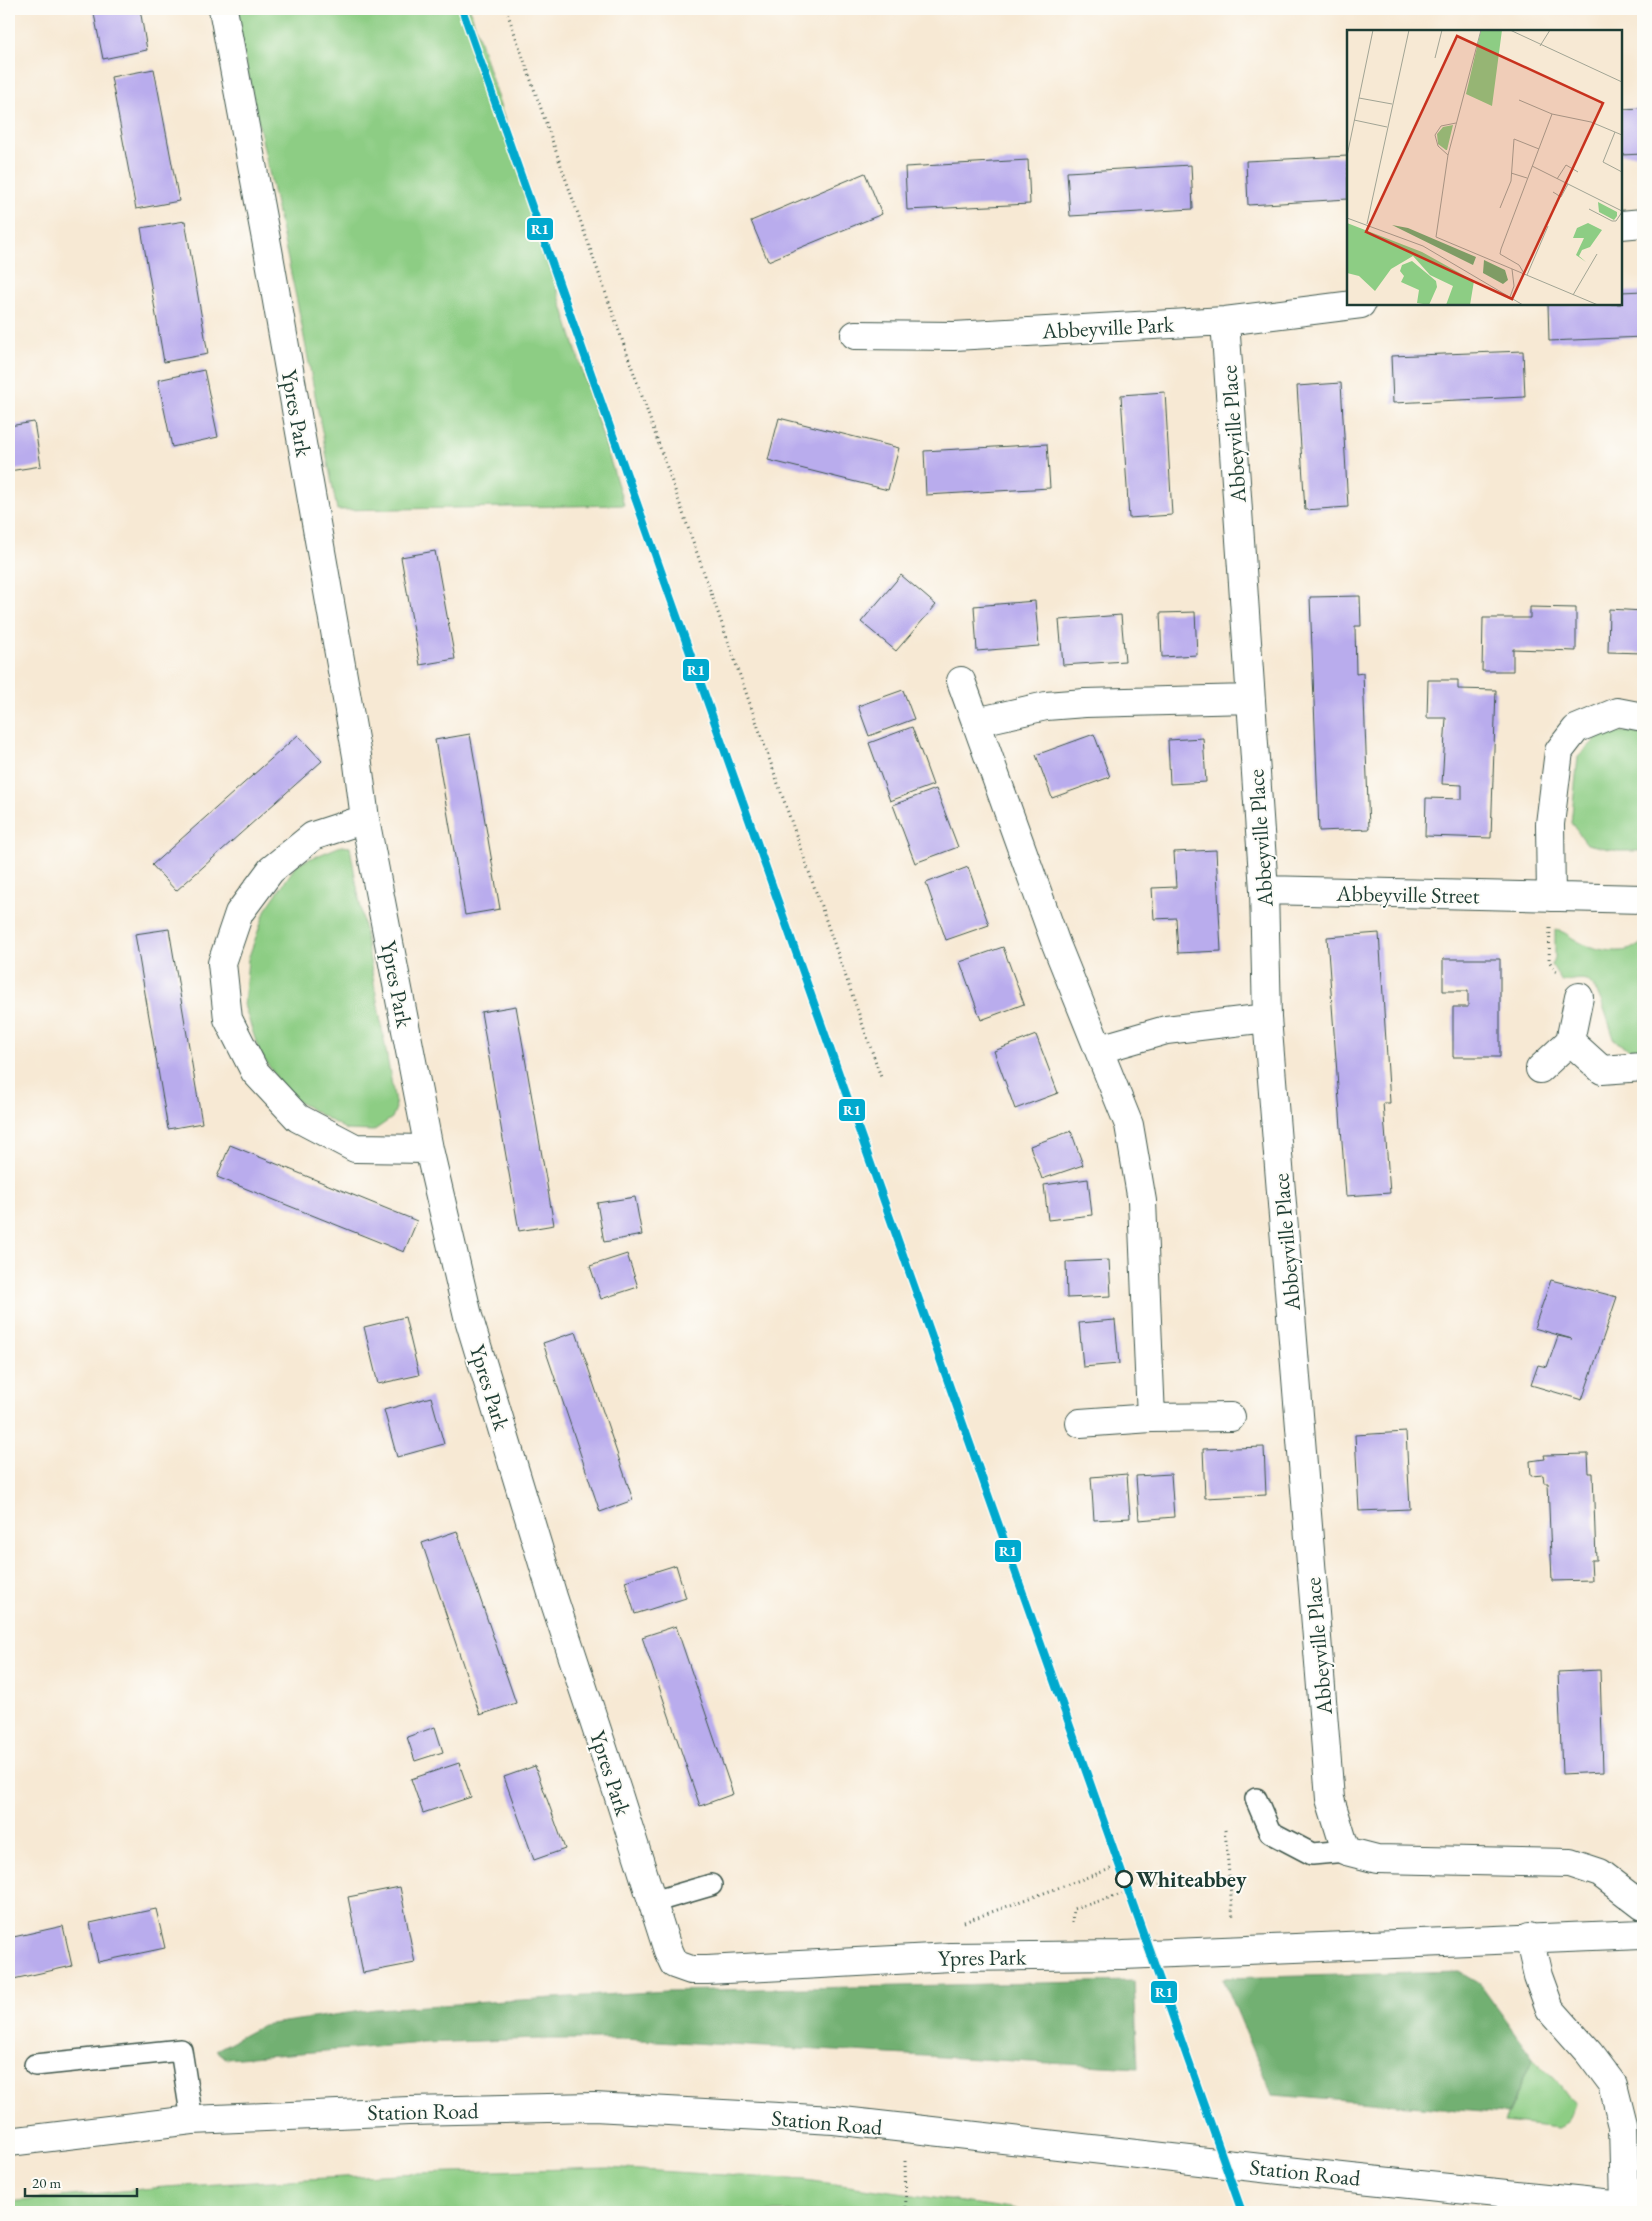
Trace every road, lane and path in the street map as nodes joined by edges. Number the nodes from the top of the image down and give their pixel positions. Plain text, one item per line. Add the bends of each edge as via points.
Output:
1 (223, 9) edge
2 (506, 9) edge
3 (1643, 223) edge
4 (1622, 225) edge
5 (1353, 305) edge
6 (1226, 320) junction
7 (855, 335) dead end
8 (961, 681) dead end
9 (1251, 698) junction
10 (1643, 717) edge
11 (976, 722) junction
12 (365, 819) junction
13 (1264, 890) junction
14 (1551, 897) junction
15 (1643, 899) edge
16 (1579, 997) joint
17 (1267, 1018) junction
18 (1570, 1041) junction
19 (1100, 1049) junction
20 (1643, 1067) edge
21 (1540, 1069) dead end
22 (881, 1076) dead end
23 (429, 1149) junction
24 (1231, 1417) dead end
25 (1151, 1418) junction
26 (1080, 1423) dead end
27 (1256, 1799) dead end
28 (1225, 1830) dead end
29 (1346, 1851) junction
30 (1113, 1868) dead end
31 (1228, 1879) junction
32 (710, 1885) dead end
33 (1154, 1886) dead end
34 (1122, 1894) dead end
35 (653, 1902) junction
36 (1643, 1906) edge
37 (1234, 1922) dead end
38 (1071, 1929) dead end
39 (1643, 1934) edge
40 (1529, 1937) junction
41 (951, 1957) junction
42 (35, 2065) dead end
43 (192, 2120) junction
44 (905, 2128) junction
45 (9, 2142) edge
46 (1634, 2207) edge
47 (906, 2212) edge

1 - 12 street, Ypres Park via 357,756
2 - 22 path
3 - 4 street
5 - 6 street, Abbeyville Park
6 - 7 street, Abbeyville Park via 954,336
6 - 9 street, Abbeyville Place
8 - 11 street
9 - 11 street via 1046,706
9 - 13 street, Abbeyville Place
10 - 14 street via 1617,712 1576,729 1559,751 1550,824
11 - 19 street via 1044,912
12 - 23 street, Ypres Park
12 - 23 street via 313,836 271,870 239,913 222,964 228,1019 255,1072 298,1118 355,1148
13 - 14 street, Abbeyville Street
13 - 17 street, Abbeyville Place
14 - 15 street, Abbeyville Street
14 - 16 path via 1549,960 1562,982
16 - 18 street
17 - 19 street via 1166,1030
17 - 29 street, Abbeyville Place via 1330,1799
18 - 20 street via 1602,1070
18 - 21 street
19 - 25 street via 1129,1125 1142,1201
23 - 35 street, Ypres Park via 468,1316 554,1600
24 - 25 street
25 - 26 street
27 - 29 lane via 1270,1832 1312,1854
28 - 31 path
29 - 36 street via 1377,1859 1570,1863 1600,1873
30 - 41 path via 960,1923 952,1934
31 - 33 path via 1208,1878
31 - 37 path
32 - 35 lane
34 - 38 path via 1073,1909
35 - 41 street, Ypres Park via 674,1964 691,1970
39 - 40 street
40 - 41 street, Ypres Park via 1392,1946
40 - 46 street via 1550,2009 1613,2085 1623,2125
42 - 43 lane via 180,2050
43 - 44 street, Station Road via 409,2110 594,2107 834,2120
43 - 45 street, Station Road
44 - 46 street, Station Road
44 - 47 path

